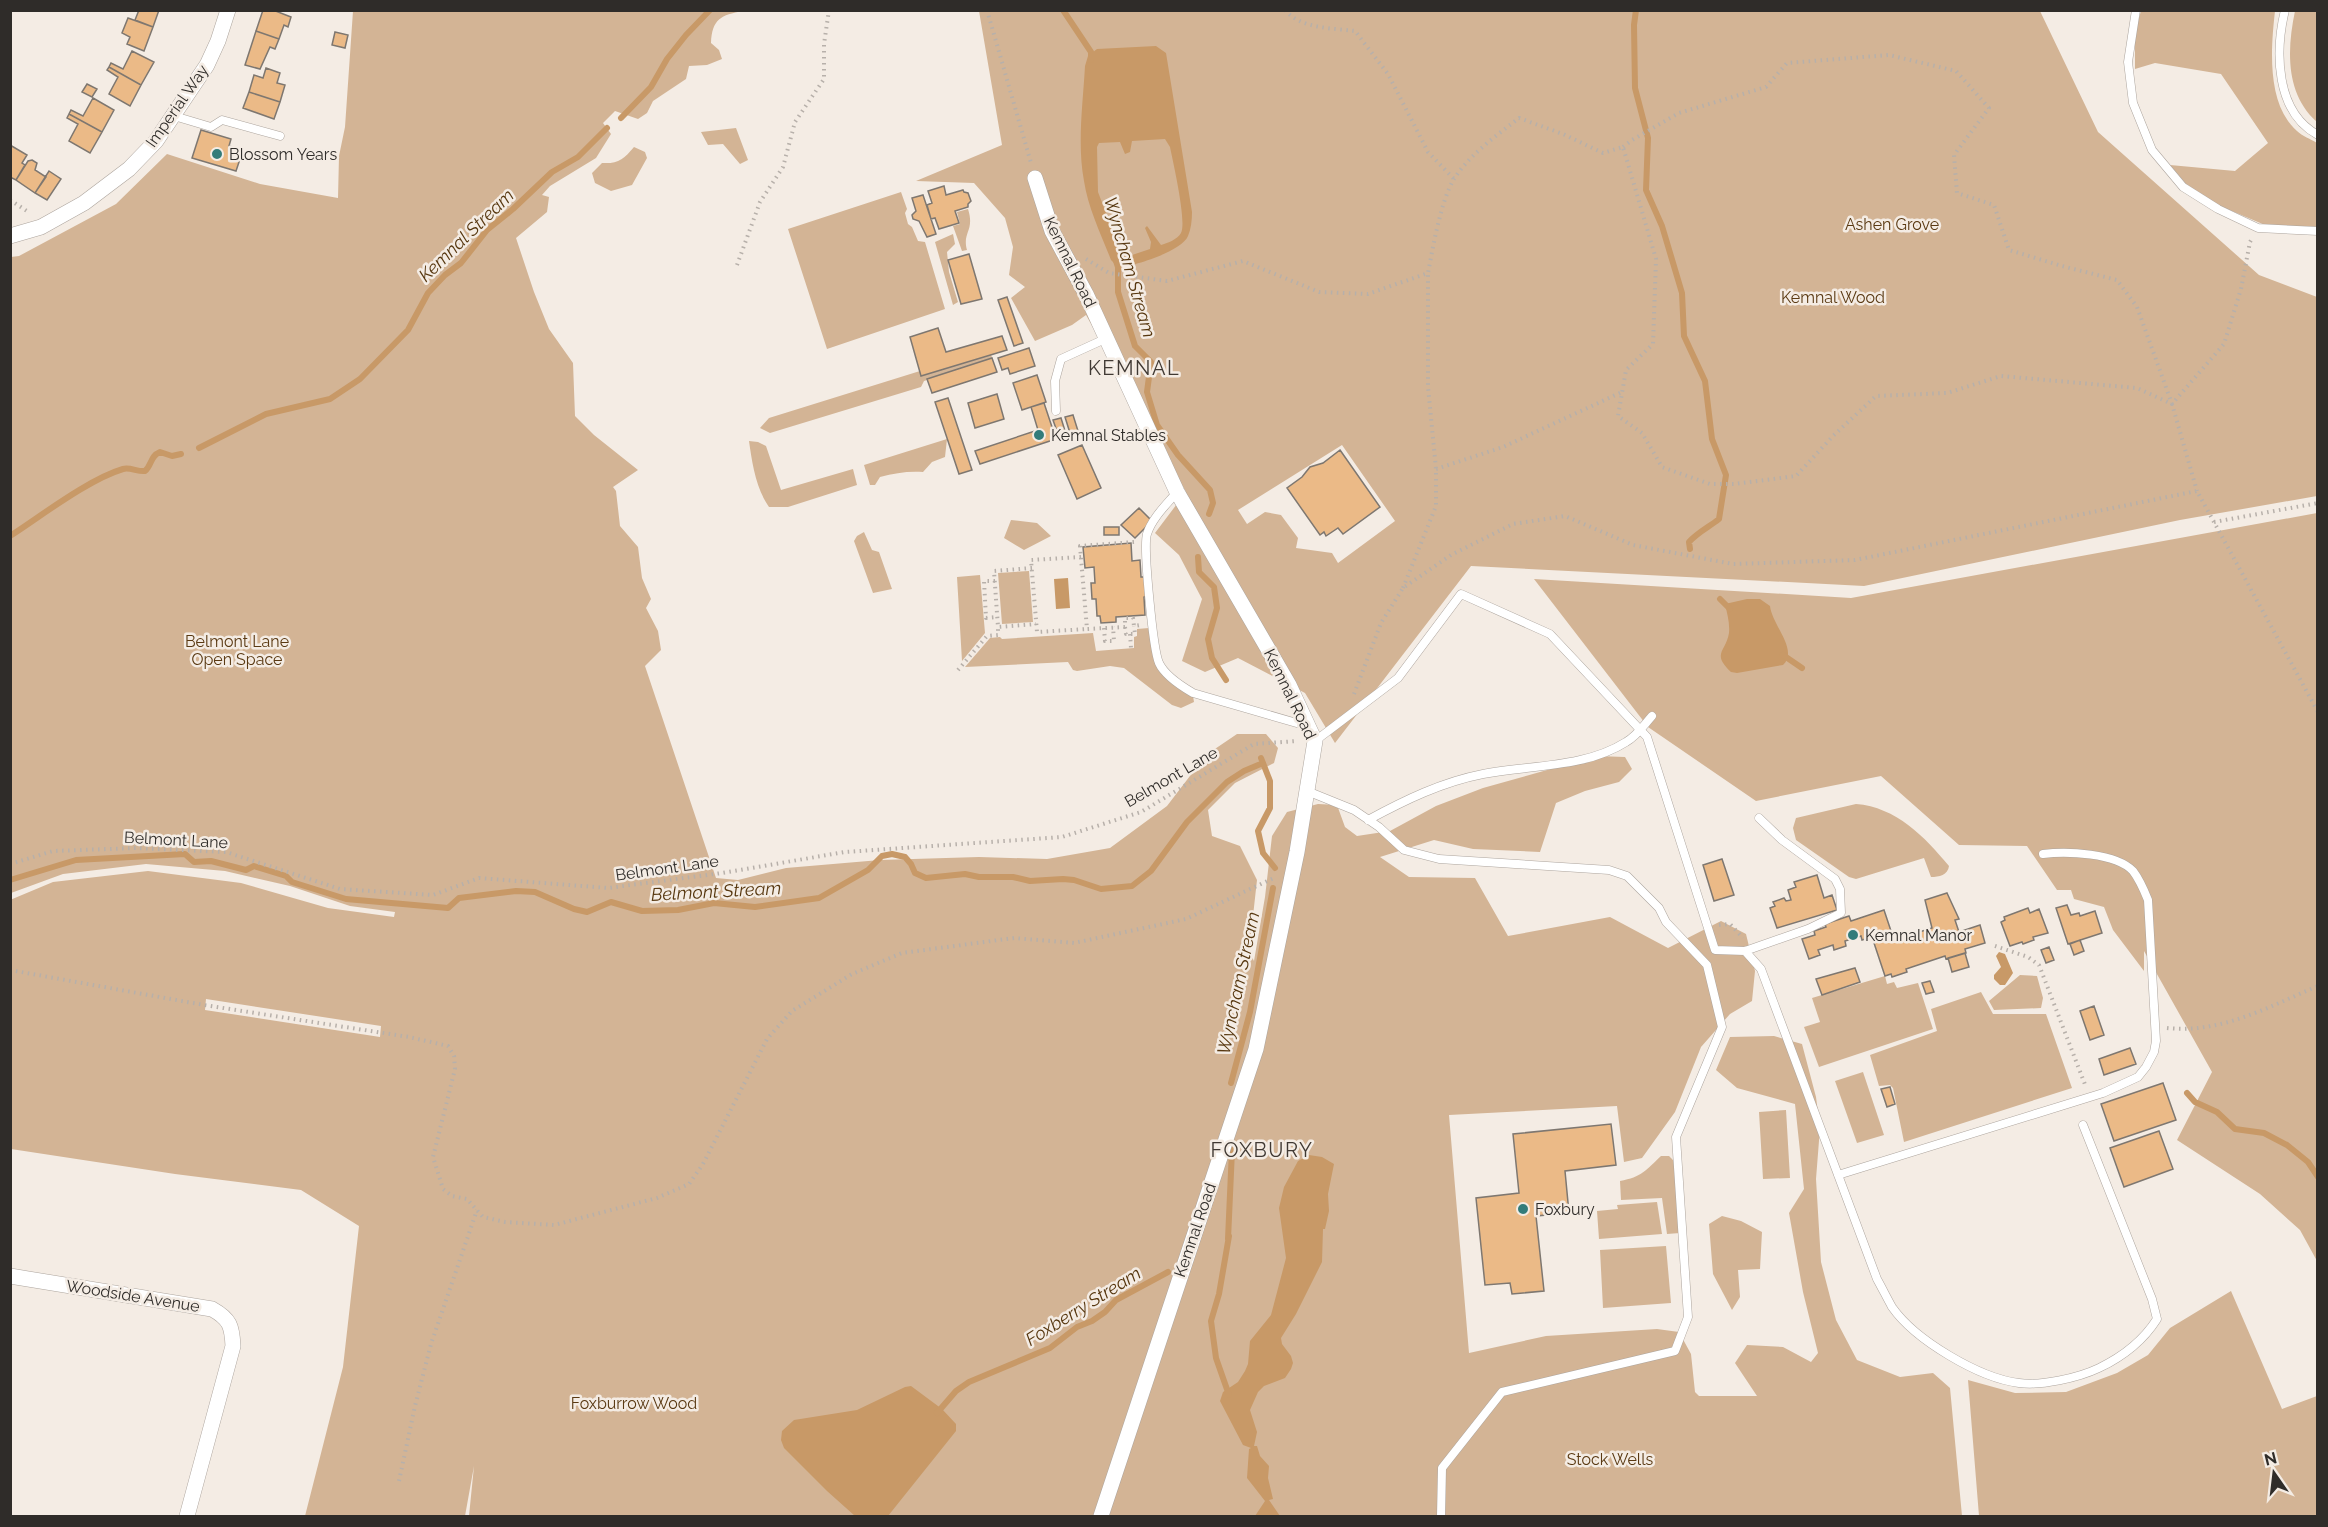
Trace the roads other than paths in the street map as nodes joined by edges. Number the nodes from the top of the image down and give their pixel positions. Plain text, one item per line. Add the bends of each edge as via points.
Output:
1 (228, 10) edge
2 (2136, 10) edge
3 (2286, 10) edge
4 (174, 116) junction
5 (2318, 135) edge
6 (280, 136) dead end
7 (1035, 178) road end
8 (2318, 231) edge
9 (10, 236) edge
10 (1105, 339) junction
11 (1056, 411) dead end
12 (1177, 492) junction
13 (1652, 716) dead end
14 (1640, 730) junction
15 (1312, 733) junction
16 (1307, 791) junction
17 (1759, 818) dead end
18 (1368, 820) junction
19 (2043, 854) dead end
20 (1748, 950) junction
21 (2083, 1125) dead end
22 (1838, 1175) junction
23 (10, 1276) edge
24 (187, 1516) edge
25 (1101, 1516) edge
26 (1441, 1516) edge

1 - 4 street, Imperial Way via 207,65
2 - 8 lane via 2128,62 2133,103 2152,150 2183,187 2218,209 2258,228
3 - 5 lane via 2280,52 2284,90 2292,113
4 - 6 lane via 211,127 222,120
4 - 9 street, Imperial Way via 129,169 84,203 42,227
7 - 10 street, Kemnal Road via 1052,231
10 - 11 lane via 1061,359 1055,381
10 - 12 street, Kemnal Road
12 - 15 street, Kemnal Road via 1289,685
12 - 15 lane via 1147,534 1152,624 1160,665 1181,687 1193,693
13 - 14 lane
14 - 15 lane via 1550,634 1461,594 1398,678
14 - 18 lane via 1626,742 1582,759 1449,783
14 - 20 lane via 1647,737 1715,950
15 - 16 street, Kemnal Road
16 - 18 lane via 1354,810
16 - 25 street, Kemnal Road via 1256,1049
17 - 20 lane via 1835,879 1840,890 1841,913
18 - 26 lane via 1404,850 1439,859 1609,870 1627,876 1707,965 1722,1027 1676,1137 1688,1317 1675,1351 1502,1392 1442,1468
19 - 22 lane via 2116,860 2132,870 2142,883 2148,900 2155,1024 2154,1052 2142,1072 2124,1085 2090,1097
20 - 22 lane via 1761,969
21 - 22 lane via 2157,1319 2147,1334 2116,1359 2086,1374 2052,1381 2021,1384 1990,1377 1943,1352 1893,1308 1877,1279
23 - 24 street, Woodside Avenue via 212,1309 225,1316 233,1346

